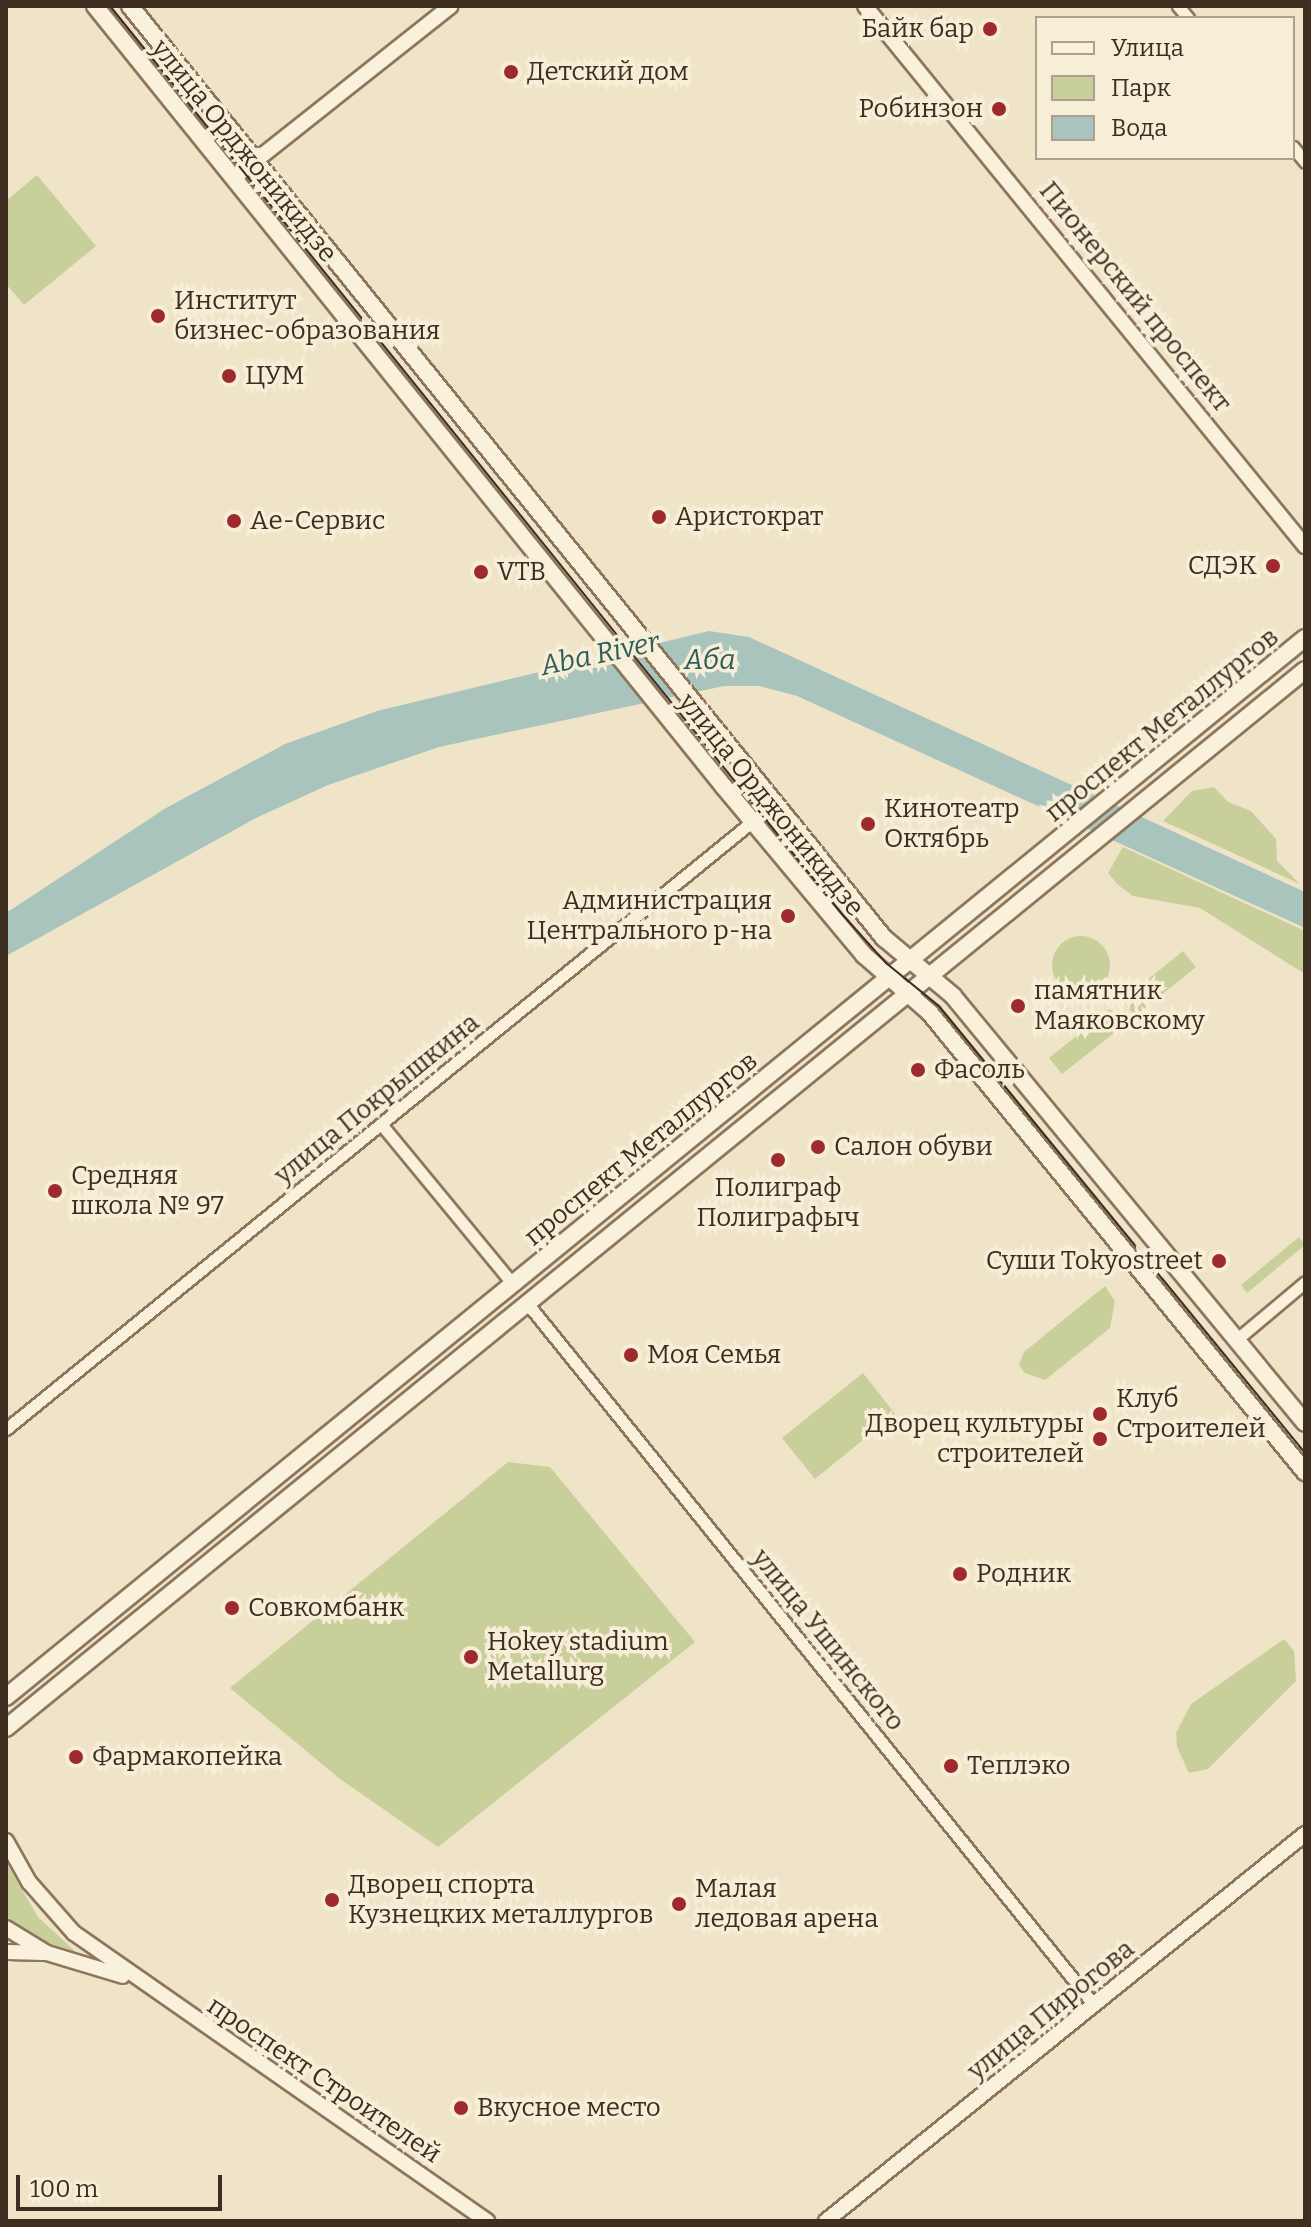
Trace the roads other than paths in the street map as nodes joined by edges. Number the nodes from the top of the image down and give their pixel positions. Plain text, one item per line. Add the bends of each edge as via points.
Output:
1 (95, 6) edge
2 (130, 6) edge
3 (451, 6) edge
4 (865, 6) edge
5 (256, 161) junction
6 (235, 177) junction
7 (1305, 546) edge
8 (1305, 638) edge
9 (1305, 670) edge
10 (775, 803) junction
11 (753, 821) junction
12 (908, 962) junction
13 (930, 977) junction
14 (888, 979) junction
15 (909, 995) junction
16 (381, 1124) junction
17 (1305, 1282) edge
18 (512, 1283) junction
19 (527, 1303) junction
20 (1236, 1340) junction
21 (1305, 1423) edge
22 (6, 1429) edge
23 (1305, 1472) edge
24 (6, 1697) edge
25 (6, 1728) edge
26 (1305, 1834) edge
27 (6, 1841) edge
28 (6, 1928) edge
29 (6, 1952) edge
30 (47, 1953) junction
31 (133, 1979) junction
32 (1094, 2005) junction
33 (487, 2221) edge
34 (826, 2221) edge

1 - 6 main road, улица Орджоникидзе
2 - 5 main road, улица Орджоникидзе
3 - 5 street
4 - 7 street, Пионерский проспект
5 - 6 street
5 - 10 main road, улица Орджоникидзе
6 - 11 main road, улица Орджоникидзе
8 - 12 main road, проспект Металлургов
9 - 13 main road, проспект Металлургов
10 - 11 street, улица Покрышкина
10 - 12 main road, улица Орджоникидзе
11 - 14 main road, улица Орджоникидзе
11 - 16 street, улица Покрышкина
12 - 13 main road, улица Орджоникидзе
12 - 14 main road, проспект Металлургов
13 - 15 main road, проспект Металлургов
13 - 20 main road, улица Орджоникидзе via 953,996
14 - 15 main road, улица Орджоникидзе
14 - 18 main road, проспект Металлургов
15 - 19 main road, проспект Металлургов
15 - 23 main road, улица Орджоникидзе via 930,1013
16 - 18 street
16 - 22 street, улица Покрышкина
17 - 20 street
18 - 24 main road, проспект Металлургов
19 - 25 main road, проспект Металлургов
19 - 32 street, улица Ушинского
20 - 21 main road, улица Орджоникидзе
26 - 32 street, улица Пирогова
27 - 31 street via 50,1910
28 - 30 street
29 - 30 street
30 - 31 street
31 - 33 street, проспект Строителей
32 - 34 street, улица Пирогова

